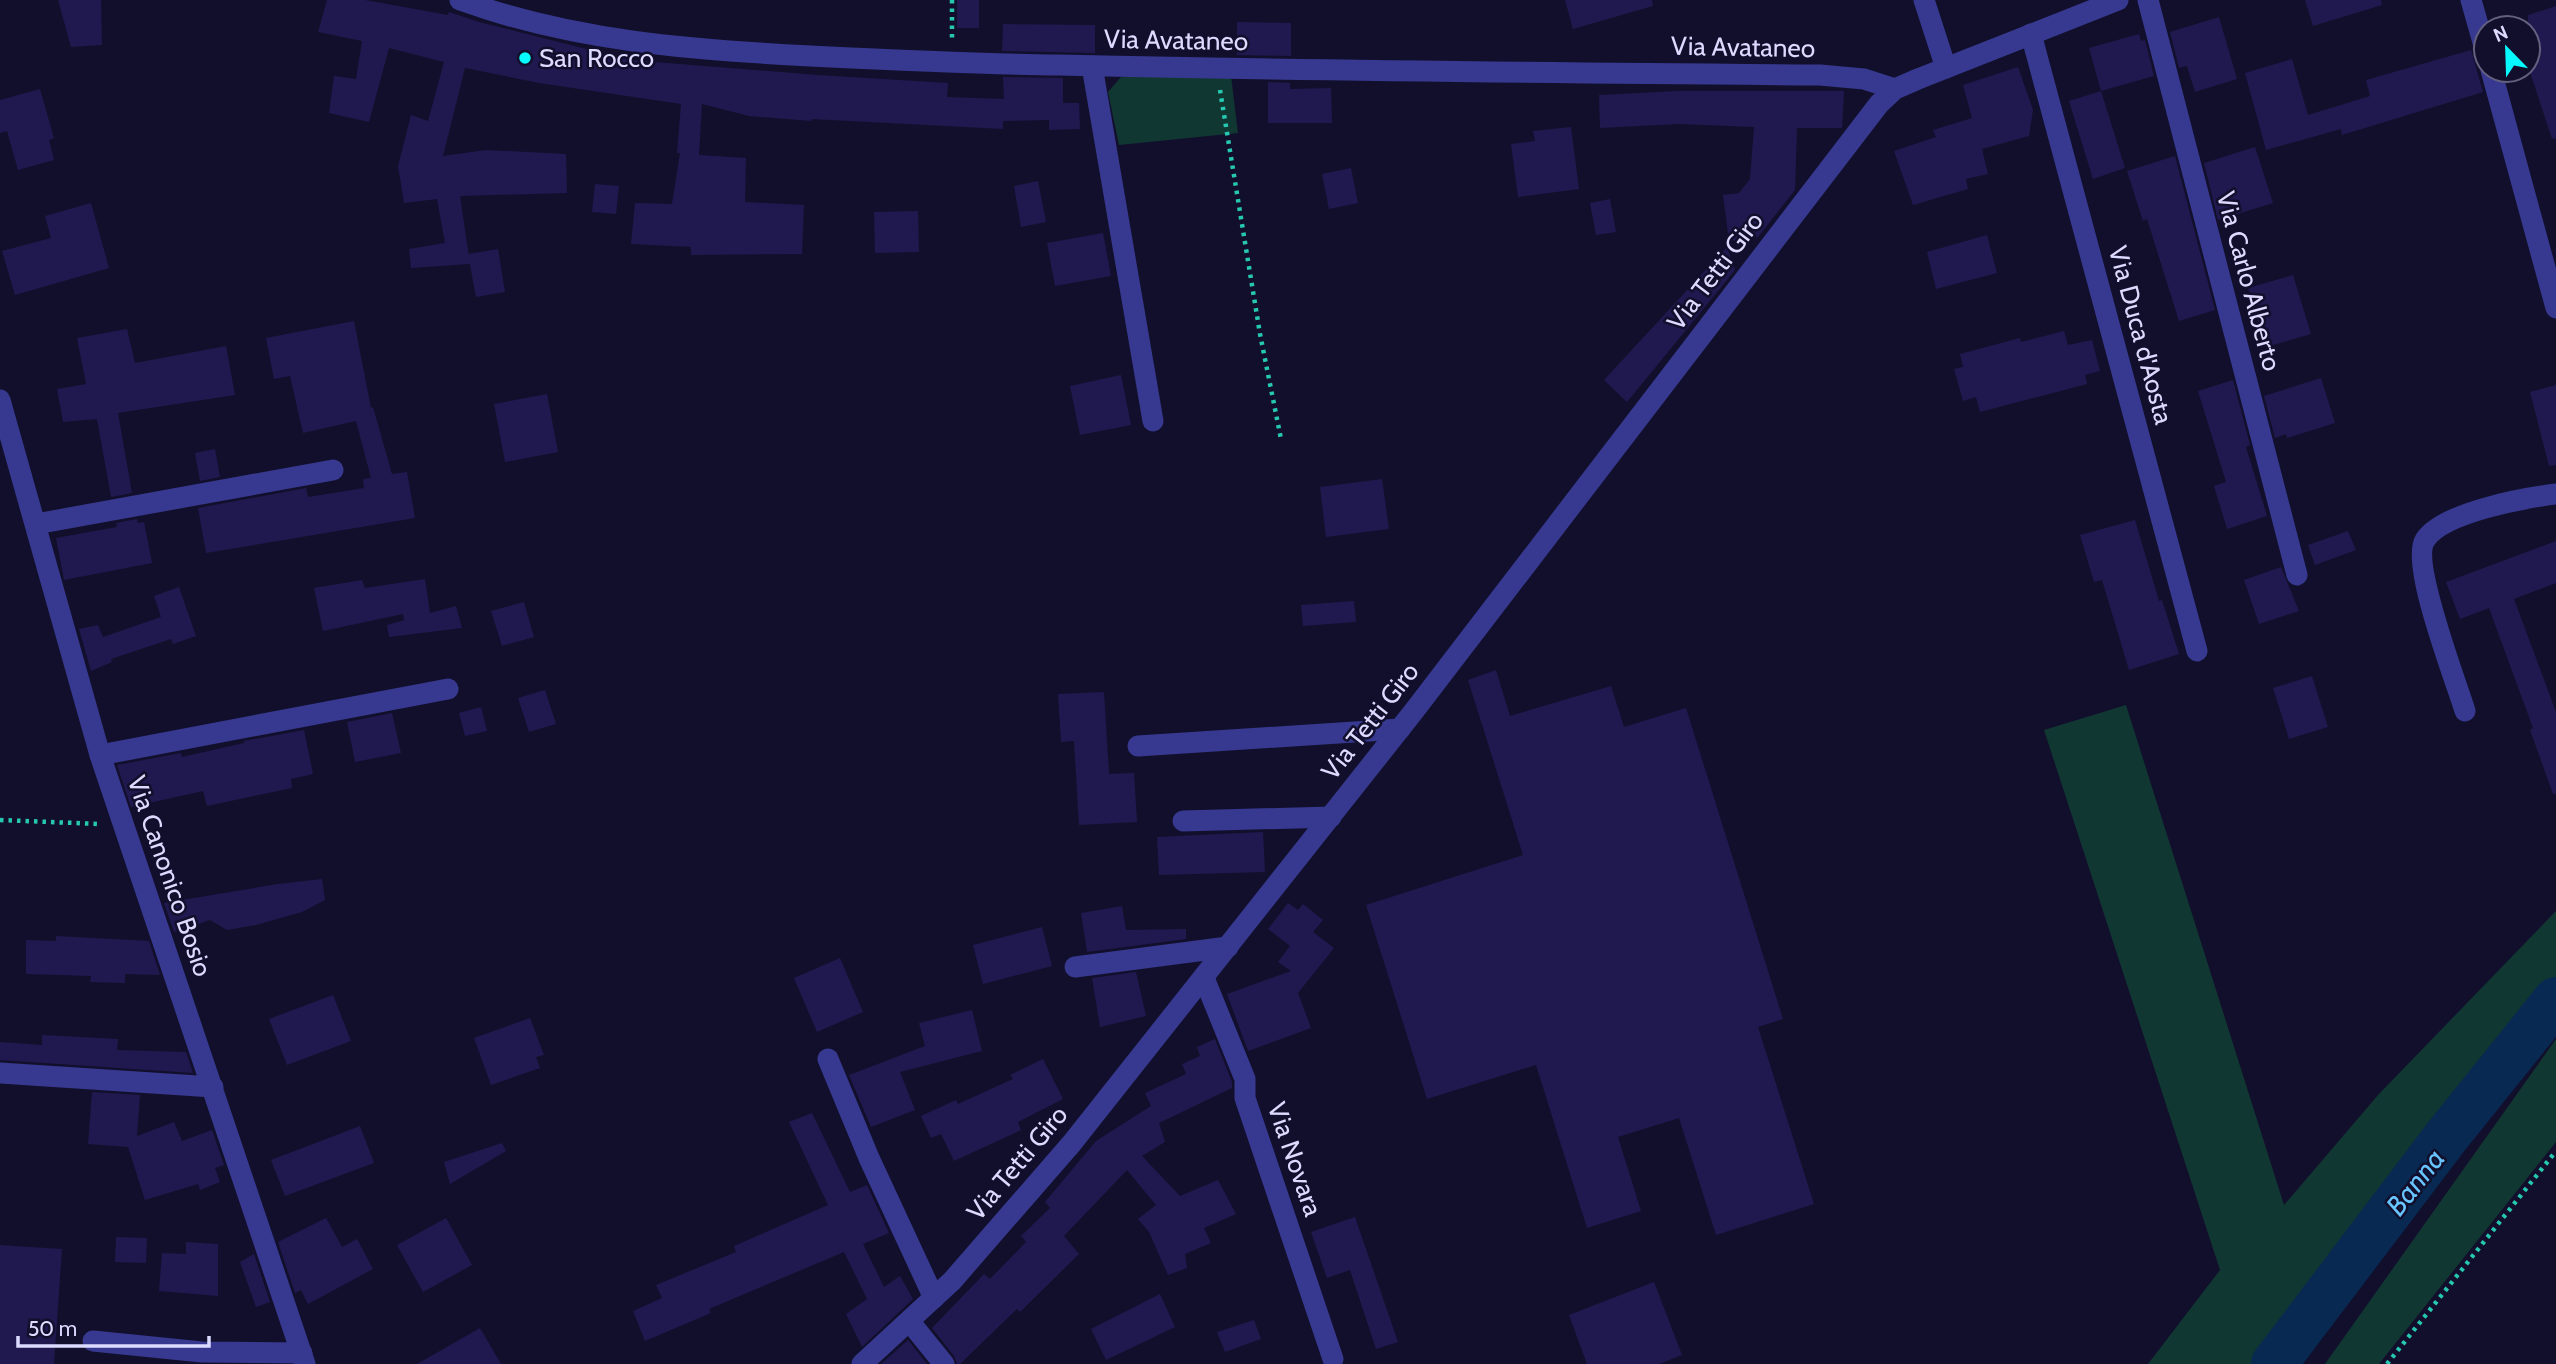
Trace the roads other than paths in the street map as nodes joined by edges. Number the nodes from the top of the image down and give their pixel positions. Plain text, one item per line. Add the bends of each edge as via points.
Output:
1 (460, 0) edge
2 (1924, 0) edge
3 (2118, 0) edge
4 (2148, 0) edge
5 (2031, 34) junction
6 (1092, 66) junction
7 (1946, 68) junction
8 (2495, 84) edge
9 (1895, 89) junction
10 (2556, 308) edge
11 (0, 400) edge
12 (1153, 421) dead end
13 (333, 470) dead end
14 (2556, 494) edge
15 (36, 524) junction
16 (2297, 575) dead end
17 (2197, 651) dead end
18 (448, 689) dead end
19 (2466, 711) dead end
20 (1400, 729) junction
21 (1138, 746) dead end
22 (100, 755) junction
23 (1331, 817) junction
24 (1183, 821) dead end
25 (1228, 947) junction
26 (1075, 967) dead end
27 (1204, 978) junction
28 (828, 1059) dead end
29 (0, 1073) edge
30 (213, 1087) junction
31 (934, 1298) junction
32 (910, 1321) junction
33 (93, 1341) dead end
34 (304, 1359) edge
35 (1334, 1359) dead end
36 (862, 1364) edge
37 (944, 1364) edge

1 - 6 street, Via Avataneo via 524,20 632,43 723,52
2 - 7 street
3 - 5 street
4 - 16 street, Via Carlo Alberto
5 - 7 street
5 - 17 street, Via Duca d'Aosta
6 - 9 street, Via Avataneo via 1820,75 1864,79
6 - 12 street
7 - 9 street
8 - 10 street
9 - 20 street, Via Tetti Giro via 1878,104
11 - 15 street, Via Canonico Bosio
13 - 15 street
14 - 19 street via 2497,504 2451,522 2424,541 2421,564 2427,591
15 - 22 street, Via Canonico Bosio
18 - 22 street
20 - 21 street
20 - 23 street, Via Tetti Giro
22 - 30 street, Via Canonico Bosio
23 - 24 street
23 - 25 street, Via Tetti Giro
25 - 26 street
25 - 27 street, Via Tetti Giro
27 - 31 street, Via Tetti Giro via 1072,1143
27 - 35 street, Via Novara via 1245,1079 1245,1098
28 - 31 street
29 - 30 street
30 - 34 street, Via Canonico Bosio
31 - 32 street, Via Tetti Giro
32 - 36 street, Via Tetti Giro
32 - 37 street
33 - 34 street

